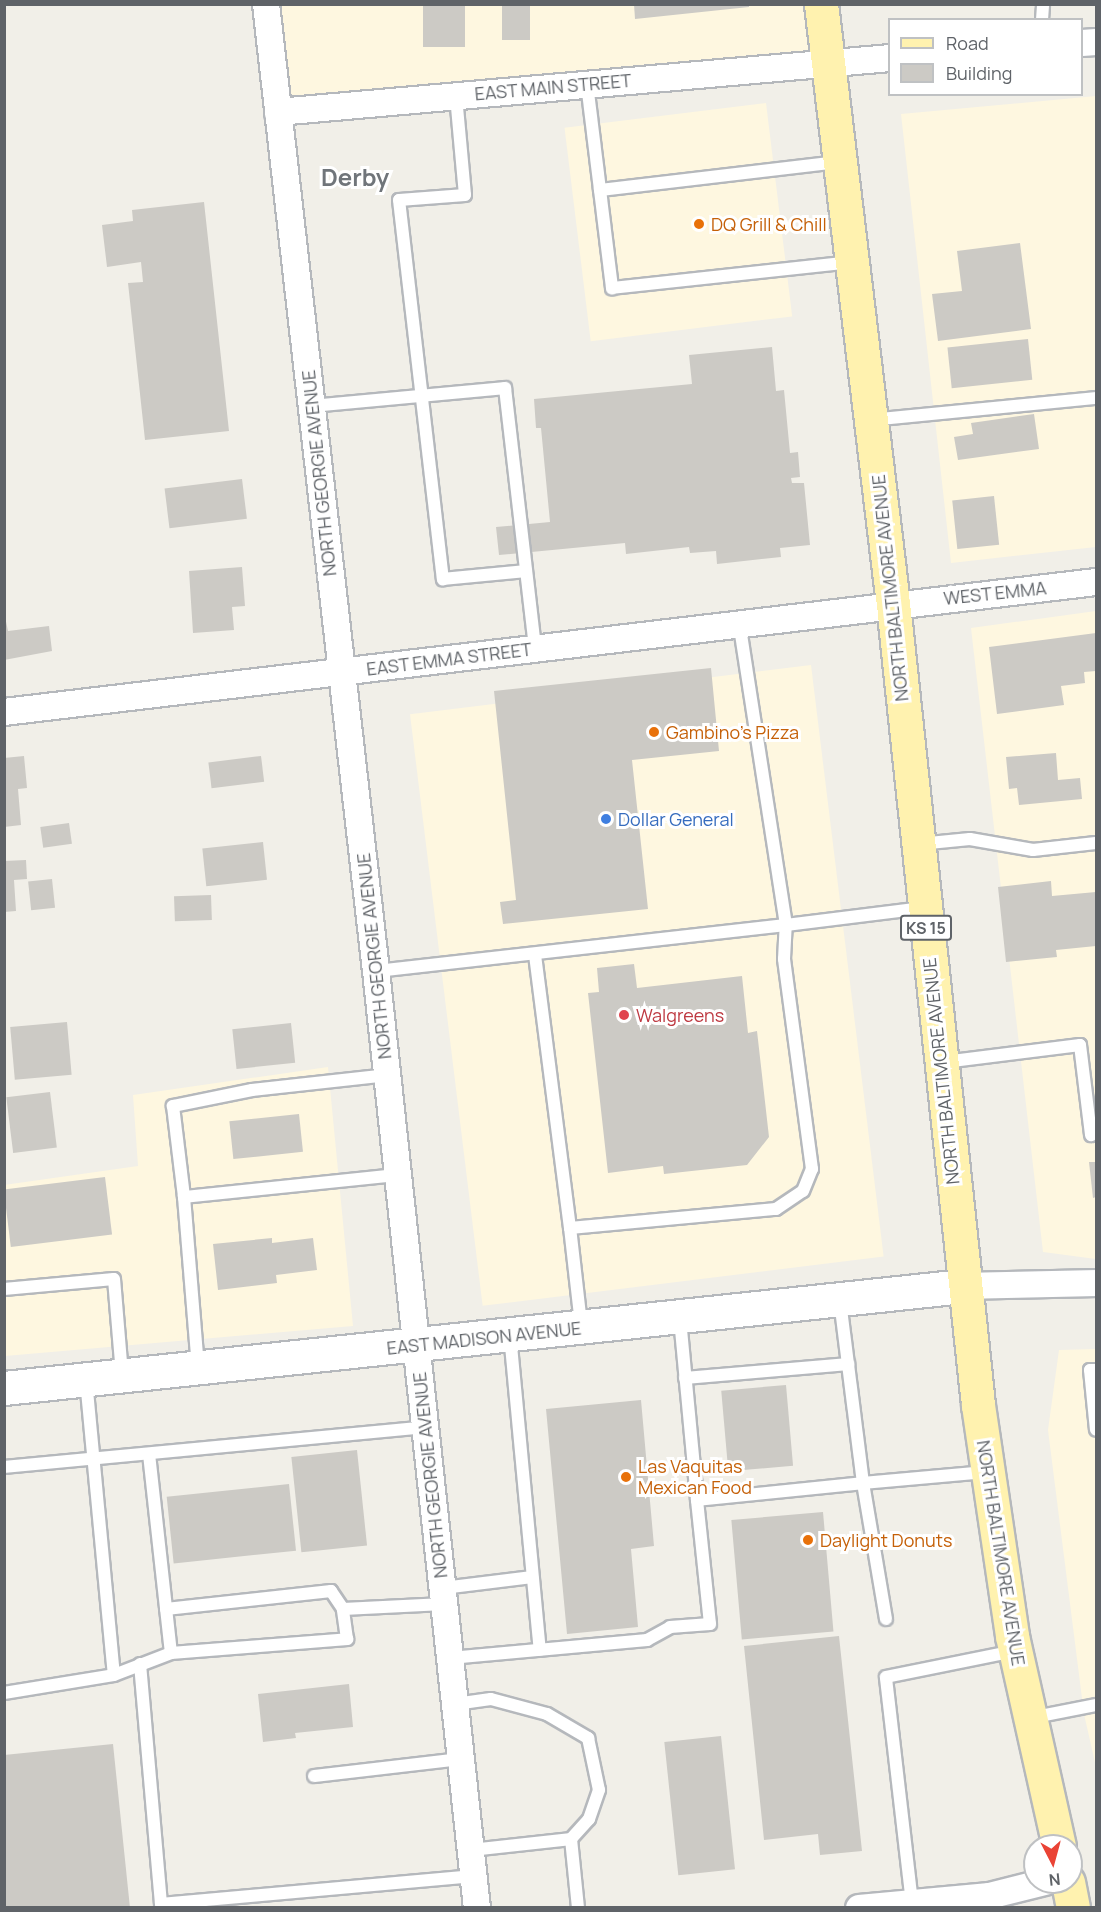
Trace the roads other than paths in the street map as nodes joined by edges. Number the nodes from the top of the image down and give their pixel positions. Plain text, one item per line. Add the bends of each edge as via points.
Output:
1 (266, 4) edge
2 (821, 4) edge
3 (888, 58) edge
4 (828, 63) junction
5 (587, 84) junction
6 (456, 96) junction
7 (278, 111) junction
8 (840, 162) junction
9 (600, 190) junction
10 (851, 262) junction
11 (421, 396) junction
12 (1096, 398) edge
13 (312, 406) junction
14 (870, 420) junction
15 (526, 571) junction
16 (1096, 582) edge
17 (892, 604) junction
18 (739, 623) junction
19 (535, 648) junction
20 (342, 672) junction
21 (4, 712) edge
22 (1096, 843) edge
23 (917, 844) junction
24 (924, 908) junction
25 (786, 925) junction
26 (535, 955) junction
27 (376, 971) junction
28 (940, 1063) junction
29 (388, 1076) junction
30 (1091, 1135) dead end
31 (398, 1175) junction
32 (184, 1197) junction
33 (570, 1228) junction
34 (1096, 1282) edge
35 (963, 1286) junction
36 (4, 1289) edge
37 (840, 1300) junction
38 (680, 1319) junction
39 (581, 1327) junction
40 (510, 1335) junction
41 (416, 1345) junction
42 (848, 1364) junction
43 (198, 1368) junction
44 (1096, 1370) edge
45 (122, 1376) junction
46 (686, 1378) junction
47 (86, 1380) junction
48 (4, 1388) edge
49 (425, 1427) junction
50 (1096, 1430) edge
51 (149, 1454) junction
52 (94, 1459) junction
53 (4, 1467) edge
54 (987, 1472) junction
55 (863, 1482) junction
56 (698, 1500) junction
57 (532, 1577) junction
58 (444, 1596) junction
59 (166, 1609) junction
60 (343, 1609) junction
61 (886, 1619) dead end
62 (540, 1650) junction
63 (1015, 1651) junction
64 (171, 1653) junction
65 (450, 1658) junction
66 (140, 1664) junction
67 (114, 1675) junction
68 (4, 1693) edge
69 (455, 1704) junction
70 (1096, 1705) edge
71 (1029, 1718) junction
72 (461, 1759) junction
73 (314, 1776) dead end
74 (1056, 1834) edge
75 (571, 1839) junction
76 (471, 1850) junction
77 (474, 1876) junction
78 (1023, 1890) edge
79 (989, 1902) edge
80 (912, 1903) junction
81 (477, 1908) edge
82 (578, 1908) edge
83 (859, 1908) edge

1 - 7 street, NORTH GEORGIE AVENUE
2 - 4 main road, NORTH BALTIMORE AVENUE / KS 15
3 - 4 street, EAST MAIN STREET
4 - 5 street, EAST MAIN STREET
4 - 8 main road, NORTH BALTIMORE AVENUE / KS 15
5 - 6 street, EAST MAIN STREET
5 - 9 lane
6 - 7 street, EAST MAIN STREET
6 - 11 lane via 465,195 399,200
7 - 13 street, NORTH GEORGIE AVENUE
8 - 9 lane
8 - 10 main road, NORTH BALTIMORE AVENUE / KS 15
9 - 10 lane via 612,288
10 - 14 main road, NORTH BALTIMORE AVENUE / KS 15
11 - 13 lane
11 - 15 lane via 505,388
11 - 15 lane via 442,579
12 - 14 lane
13 - 20 street, NORTH GEORGIE AVENUE
14 - 17 main road, NORTH BALTIMORE AVENUE / KS 15
15 - 19 lane
16 - 17 street, WEST EMMA
17 - 18 street, EAST EMMA STREET
17 - 23 main road, NORTH BALTIMORE AVENUE / KS 15
18 - 19 street, EAST EMMA STREET
18 - 25 lane
19 - 20 street, EAST EMMA STREET
20 - 21 street, EAST EMMA STREET
20 - 27 street, NORTH GEORGIE AVENUE
22 - 23 lane via 1033,850 970,839
23 - 24 main road, NORTH BALTIMORE AVENUE / KS 15
24 - 25 lane
24 - 28 main road, NORTH BALTIMORE AVENUE / KS 15
25 - 26 lane
25 - 33 lane via 784,959 812,1169 803,1191 776,1209
26 - 27 lane
26 - 33 lane
27 - 29 street, NORTH GEORGIE AVENUE
28 - 30 lane via 1080,1045
28 - 35 main road, NORTH BALTIMORE AVENUE / KS 15
29 - 31 street, NORTH GEORGIE AVENUE
29 - 32 lane via 252,1090 173,1106
31 - 32 lane
31 - 41 street, NORTH GEORGIE AVENUE
32 - 43 lane
33 - 39 lane
34 - 35 street
35 - 37 main road, EAST MADISON AVENUE
35 - 54 main road, NORTH BALTIMORE AVENUE / KS 15
36 - 45 lane via 114,1279
37 - 38 main road, EAST MADISON AVENUE
37 - 42 lane
38 - 39 main road, EAST MADISON AVENUE
38 - 46 lane
39 - 40 main road, EAST MADISON AVENUE
40 - 41 main road, EAST MADISON AVENUE
40 - 57 lane
41 - 43 main road, EAST MADISON AVENUE
41 - 49 street, NORTH GEORGIE AVENUE
42 - 46 lane
42 - 55 lane
43 - 45 main road, EAST MADISON AVENUE
44 - 50 lane via 1090,1370
45 - 47 main road, EAST MADISON AVENUE
46 - 56 lane
47 - 48 main road, EAST MADISON AVENUE
47 - 52 lane
49 - 51 lane
49 - 58 street, NORTH GEORGIE AVENUE
51 - 52 lane
51 - 59 lane
52 - 53 lane
52 - 67 lane
54 - 55 lane
54 - 63 main road, NORTH BALTIMORE AVENUE / KS 15
55 - 56 lane
55 - 61 lane
56 - 62 lane via 710,1624 670,1627 647,1640
57 - 58 lane
57 - 62 lane
58 - 60 lane
58 - 65 street, NORTH GEORGIE AVENUE
59 - 60 lane via 331,1591
59 - 64 lane
60 - 64 lane via 347,1639
62 - 65 lane
63 - 71 main road, NORTH BALTIMORE AVENUE / KS 15
63 - 80 lane via 886,1677
64 - 66 lane
65 - 69 street, NORTH GEORGIE AVENUE
66 - 67 lane
66 - 77 lane via 161,1904
67 - 68 lane
69 - 72 street, NORTH GEORGIE AVENUE
69 - 75 lane via 491,1700 547,1714 588,1738 599,1790 589,1819
70 - 71 lane
71 - 74 main road, NORTH BALTIMORE AVENUE / KS 15
72 - 73 lane
72 - 76 street, NORTH GEORGIE AVENUE
75 - 76 lane
75 - 82 lane
76 - 77 street, NORTH GEORGIE AVENUE
77 - 81 street, NORTH GEORGIE AVENUE
78 - 79 street
79 - 80 street
80 - 83 street

